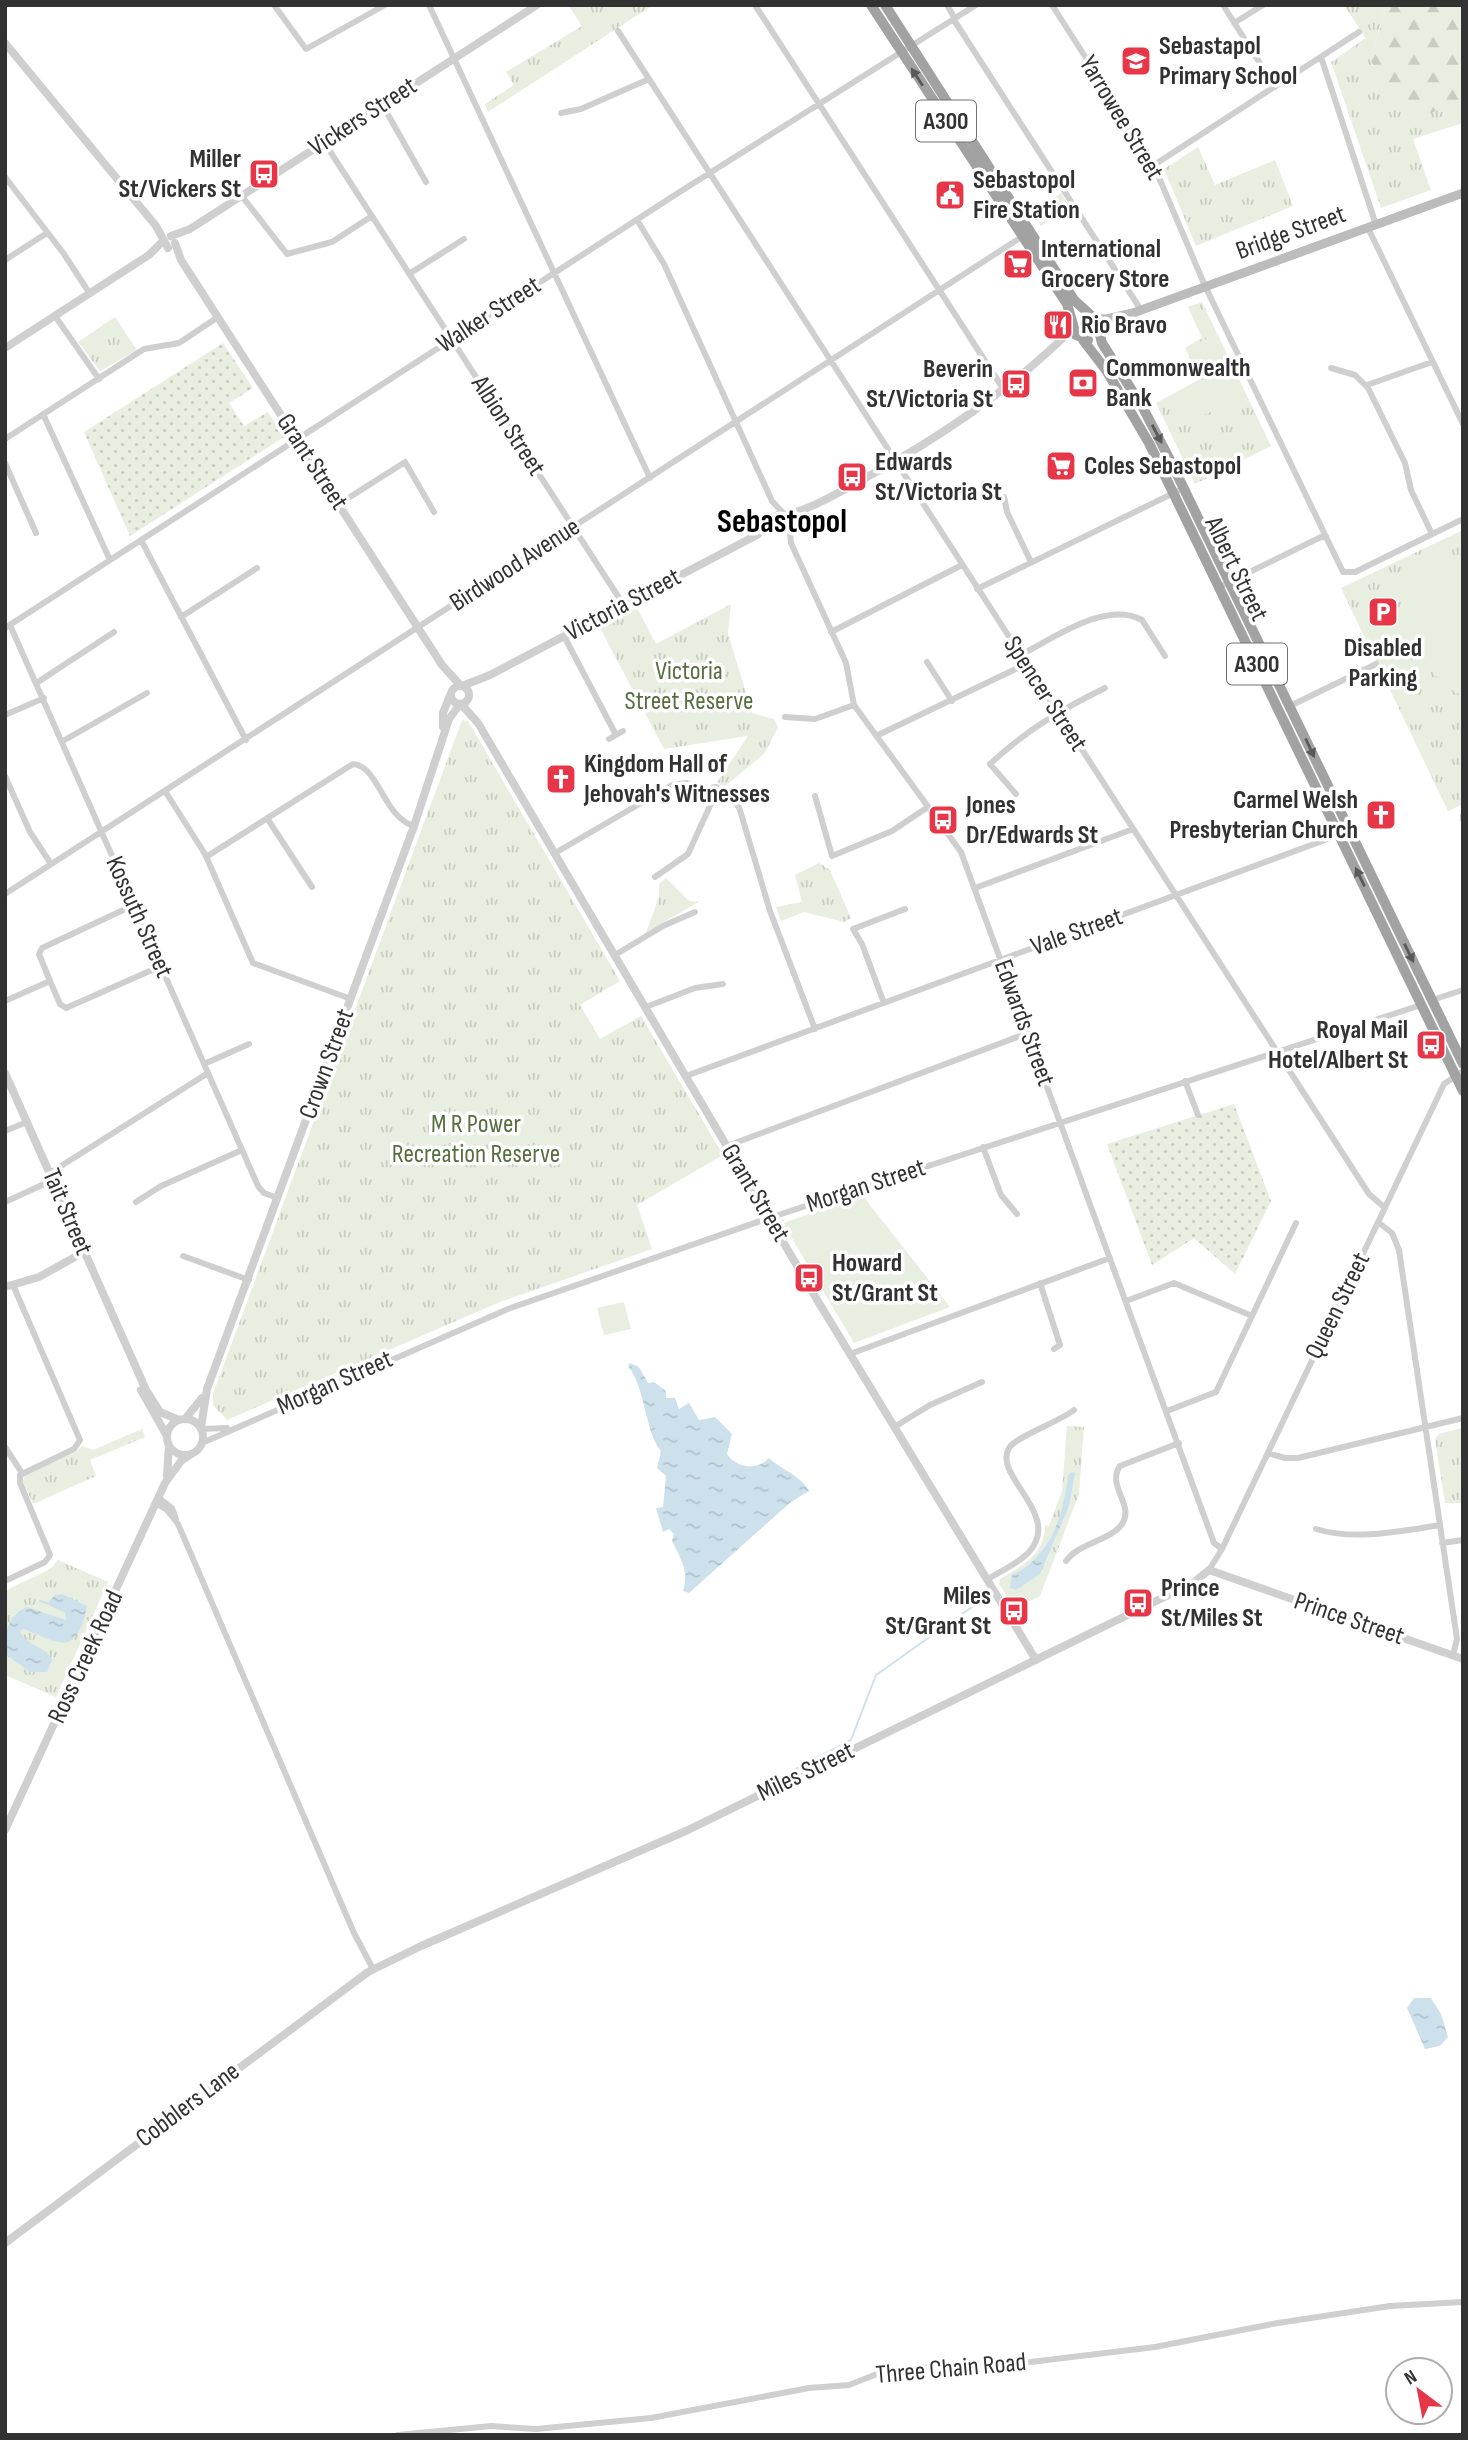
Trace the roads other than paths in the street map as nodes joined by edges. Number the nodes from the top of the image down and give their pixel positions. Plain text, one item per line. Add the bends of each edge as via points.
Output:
1 (274, 5) edge
2 (385, 5) edge
3 (429, 5) edge
4 (537, 5) edge
5 (755, 5) edge
6 (871, 5) edge
7 (885, 5) edge
8 (947, 5) edge
9 (976, 5) edge
10 (1052, 5) edge
11 (1223, 5) edge
12 (1263, 5) edge
13 (954, 19) junction
14 (1234, 23) junction
15 (618, 31) dead end
16 (1359, 32) dead end
17 (5, 43) edge
18 (906, 50) junction
19 (1321, 57) junction
20 (454, 59) junction
21 (649, 79) junction
22 (1275, 87) junction
23 (383, 104) junction
24 (820, 105) junction
25 (561, 113) dead end
26 (324, 142) junction
27 (1154, 165) junction
28 (710, 176) junction
29 (5, 177) edge
30 (426, 182) dead end
31 (1463, 193) edge
32 (241, 195) junction
33 (372, 216) junction
34 (637, 220) junction
35 (1372, 226) junction
36 (47, 233) junction
37 (1023, 236) junction
38 (464, 239) dead end
39 (169, 242) junction
40 (5, 260) edge
41 (554, 273) junction
42 (409, 274) junction
43 (1205, 286) junction
44 (939, 291) junction
45 (90, 294) junction
46 (1137, 311) junction
47 (55, 316) junction
48 (218, 317) junction
49 (1092, 317) junction
50 (1074, 327) junction
51 (1098, 332) junction
52 (452, 339) junction
53 (1082, 339) junction
54 (5, 348) edge
55 (1047, 352) junction
56 (830, 361) junction
57 (1432, 362) junction
58 (1331, 368) dead end
59 (99, 379) junction
60 (1367, 385) junction
61 (1002, 387) junction
62 (43, 414) junction
63 (735, 422) junction
64 (1463, 424) edge
65 (5, 439) edge
66 (297, 439) junction
67 (896, 462) junction
68 (5, 463) edge
69 (650, 478) junction
70 (1179, 491) junction
71 (1004, 497) dead end
72 (339, 504) junction
73 (807, 509) junction
74 (435, 512) dead end
75 (779, 516) junction
76 (1463, 519) edge
77 (790, 524) junction
78 (573, 527) junction
79 (779, 530) junction
80 (37, 533) dead end
81 (1432, 534) junction
82 (757, 535) junction
83 (1325, 535) junction
84 (141, 540) junction
85 (791, 543) junction
86 (110, 560) junction
87 (1031, 562) junction
88 (962, 565) junction
89 (257, 568) dead end
90 (1224, 584) junction
91 (977, 589) junction
92 (624, 604) junction
93 (181, 617) junction
94 (7, 625) edge
95 (418, 628) junction
96 (114, 632) dead end
97 (831, 632) junction
98 (564, 636) junction
99 (1020, 655) junction
100 (1165, 656) dead end
101 (927, 662) dead end
102 (1026, 664) junction
103 (1376, 664) dead end
104 (442, 665) junction
105 (490, 675) junction
106 (38, 682) junction
107 (461, 686) junction
108 (1105, 688) dead end
109 (451, 692) junction
110 (146, 693) dead end
111 (469, 696) junction
112 (44, 698) junction
113 (952, 701) junction
114 (461, 704) junction
115 (854, 705) junction
116 (1290, 706) junction
117 (1057, 712) junction
118 (5, 715) edge
119 (785, 717) dead end
120 (478, 723) junction
121 (616, 735) dead end
122 (876, 736) junction
123 (443, 737) junction
124 (246, 740) junction
125 (63, 741) junction
126 (5, 776) edge
127 (165, 791) junction
128 (715, 793) junction
129 (1016, 794) dead end
130 (815, 796) dead end
131 (928, 807) junction
132 (267, 818) junction
133 (414, 826) junction
134 (1133, 829) junction
135 (103, 832) junction
136 (1345, 832) junction
137 (555, 853) junction
138 (206, 857) junction
139 (51, 864) junction
140 (655, 877) dead end
141 (312, 887) dead end
142 (975, 888) junction
143 (5, 894) edge
144 (1174, 896) junction
145 (134, 905) junction
146 (905, 909) dead end
147 (695, 912) dead end
148 (615, 955) junction
149 (1000, 960) junction
150 (161, 966) junction
151 (50, 981) junction
152 (723, 984) dead end
153 (1463, 990) edge
154 (351, 999) junction
155 (5, 1000) edge
156 (884, 1003) junction
157 (1427, 1003) junction
158 (646, 1007) junction
159 (815, 1029) junction
160 (1028, 1033) junction
161 (249, 1044) dead end
162 (1276, 1052) junction
163 (204, 1064) junction
164 (1463, 1064) edge
165 (5, 1073) edge
166 (208, 1073) junction
167 (1459, 1073) edge
168 (686, 1076) junction
169 (1185, 1081) junction
170 (1463, 1091) edge
171 (1198, 1115) dead end
172 (27, 1122) junction
173 (1060, 1122) junction
174 (5, 1131) edge
175 (727, 1146) junction
176 (983, 1147) junction
177 (242, 1150) junction
178 (52, 1177) junction
179 (278, 1198) junction
180 (5, 1202) edge
181 (136, 1202) dead end
182 (1385, 1208) junction
183 (1017, 1214) dead end
184 (769, 1218) junction
185 (1378, 1222) junction
186 (1296, 1223) dead end
187 (84, 1252) junction
188 (183, 1256) dead end
189 (1110, 1258) junction
190 (248, 1279) junction
191 (1040, 1283) junction
192 (9, 1286) edge
193 (1126, 1301) junction
194 (1252, 1316) junction
195 (1054, 1349) dead end
196 (127, 1351) junction
197 (850, 1354) junction
198 (982, 1382) dead end
199 (207, 1390) junction
200 (1074, 1410) dead end
201 (1167, 1411) junction
202 (1463, 1418) edge
203 (182, 1419) junction
204 (242, 1423) junction
205 (896, 1426) junction
206 (1425, 1427) junction
207 (201, 1428) junction
208 (168, 1441) junction
209 (202, 1443) junction
210 (1179, 1443) junction
211 (5, 1447) edge
212 (193, 1453) junction
213 (1268, 1453) junction
214 (22, 1473) junction
215 (165, 1483) junction
216 (157, 1500) junction
217 (1440, 1525) junction
218 (1210, 1527) junction
219 (1316, 1529) dead end
220 (1463, 1540) edge
221 (1226, 1541) junction
222 (1442, 1543) junction
223 (1222, 1549) junction
224 (1066, 1561) dead end
225 (1211, 1568) junction
226 (988, 1579) junction
227 (5, 1581) edge
228 (1453, 1655) junction
229 (1463, 1659) edge
230 (1036, 1660) junction
231 (5, 1830) edge
232 (373, 1969) junction
233 (5, 2243) edge
234 (1463, 2302) edge
235 (398, 2435) edge

1 - 2 street via 306,49
3 - 20 street
4 - 20 street, Vickers Street
5 - 24 street
6 - 18 highway, A300
7 - 18 highway, A300
8 - 13 street
9 - 13 street, Walker Street
10 - 27 street, Yarrowee Street
11 - 14 street
12 - 14 street
13 - 18 street, Walker Street
13 - 46 street
14 - 22 street
15 - 21 street, Spencer Street
16 - 19 street
17 - 39 street, Grant Street
18 - 24 street, Walker Street
37 -> 18 highway, A300
18 - 49 highway, A300 via 1074,300
19 - 22 street
19 - 35 street
20 - 23 street, Vickers Street
20 - 41 street
21 - 25 street
21 - 28 street, Spencer Street
22 - 27 street
23 - 26 street, Vickers Street
23 - 30 street
24 - 28 street, Walker Street
24 - 44 street
26 - 32 street, Vickers Street
26 - 33 street, Albion Street
27 - 43 street, Yarrowee Street
28 - 34 street, Walker Street
28 - 56 street, Spencer Street
29 - 36 street
31 - 35 main road, Bridge Street
32 - 33 street via 288,254 332,242
32 - 39 street, Vickers Street
33 - 42 street, Albion Street
34 - 41 street, Walker Street
34 - 63 street via 662,260
35 - 43 main road, Bridge Street
35 - 57 street
36 - 40 street
36 - 45 street
37 - 44 street, Birdwood Avenue
37 - 50 highway, A300 via 1069,307
38 - 42 street
39 - 45 street, Vickers Street
39 - 48 street, Grant Street
41 - 52 street, Walker Street
41 - 69 street
42 - 52 street, Albion Street
43 - 46 main road, Bridge Street
43 - 83 street, Yarrowee Street
44 - 56 street, Birdwood Avenue
44 - 61 street
45 - 47 street, Vickers Street
46 - 49 main road via 1110,319
46 - 51 main road
47 - 54 street, Vickers Street
47 - 59 street
48 - 59 street via 180,342 144,349
48 - 66 street, Grant Street
49 - 50 highway via 1079,318
49 - 51 highway
50 - 53 highway
50 - 55 street
51 - 53 highway
51 -> 70 highway, Albert Street / A300 via 1143,408
52 - 66 street, Walker Street
52 - 78 street, Albion Street
53 - 55 street
53 - 70 highway, Albert Street / A300
55 - 61 street
56 - 63 street, Birdwood Avenue
56 - 67 street, Spencer Street
57 - 60 street
57 - 64 street
58 - 60 street via 1355,375
59 - 62 street
60 - 81 street via 1405,463 1411,490
61 - 67 street
62 - 65 street
62 - 86 street
63 - 69 street, Birdwood Avenue
63 - 75 street
66 - 72 street, Grant Street
66 - 84 street, Walker Street
67 - 73 street
67 - 88 street, Spencer Street
68 - 80 street
69 - 78 street, Birdwood Avenue
70 - 87 street
70 - 90 highway, Albert Street / A300
71 - 87 street
72 - 74 street via 405,462
72 - 95 street, Grant Street
73 - 75 street
73 - 77 street
75 - 77 street
75 - 79 street
75 - 82 street, Victoria Street
76 - 81 street
77 - 79 street
77 - 85 street, Edwards Street
78 - 92 street, Albion Street
78 - 95 street, Birdwood Avenue
79 - 82 street, Victoria Street
79 - 85 street, Edwards Street
81 - 83 street, Yarrowee Street via 1347,574
82 - 92 street, Victoria Street
83 - 90 street
84 - 86 street, Walker Street
84 - 93 street
85 - 97 street, Edwards Street
86 - 94 street, Walker Street
87 - 91 street
88 - 91 street, Spencer Street
88 - 97 street
89 - 93 street
90 - 116 highway, Albert Street / A300
90 - 136 highway, Albert Street / A300
91 - 99 street, Spencer Street
92 - 98 street, Victoria Street
93 - 124 street
94 - 106 street, Kossuth Street
95 - 104 street, Grant Street
95 - 124 street, Birdwood Avenue
96 - 106 street
97 - 115 street, Edwards Street via 847,666
98 - 105 street, Victoria Street
98 - 121 street
99 - 100 street via 1095,619 1124,615 1142,620
99 - 102 street, Spencer Street
101 - 113 street
102 - 113 street
102 - 117 street, Spencer Street
103 - 116 street
104 - 107 street, Grant Street
104 - 109 street, Grant Street
105 - 107 street, Victoria Street
105 - 111 street, Victoria Street
106 - 112 street, Kossuth Street
107 - 109 street, Victoria Street
107 - 111 street, Grant Street
108 - 117 street
109 - 114 street, Grant Street via 453,701
109 - 123 street, Crown Street via 443,713
110 - 125 street
111 - 114 street, Victoria Street
111 - 120 street, Grant Street
112 - 118 street
112 - 125 street, Kossuth Street
113 - 122 street
114 - 120 street, Grant Street
114 - 123 street, Crown Street via 450,716
115 - 119 street via 815,719
115 - 122 street, Edwards Street
116 -> 136 highway, Albert Street / A300
117 - 129 street via 1016,739 990,764
117 - 134 street, Spencer Street
120 - 137 street, Grant Street
122 - 131 street, Edwards Street
123 - 133 street, Crown Street
124 - 127 street, Birdwood Avenue
125 - 135 street, Kossuth Street
126 - 139 street via 30,832
127 - 135 street, Birdwood Avenue
127 - 138 street
128 - 137 street via 686,783 672,785
128 - 140 street via 688,854
128 - 159 street via 729,796 739,807 770,911
130 - 131 street via 832,856 894,831
131 - 142 street, Edwards Street via 961,852
132 - 133 street via 354,764 367,770 399,820
132 - 138 street
132 - 141 street
133 - 154 street, Crown Street
134 - 142 street
134 - 144 street, Spencer Street
135 - 139 street, Birdwood Avenue
135 - 145 street, Kossuth Street
136 - 144 street, Vale Street
136 - 157 highway, Albert Street / A300
137 - 148 street, Grant Street
138 - 154 street via 253,963
139 - 143 street, Birdwood Avenue
142 - 149 street, Edwards Street
144 - 149 street, Vale Street
144 - 162 street, Spencer Street
145 - 150 street, Kossuth Street
145 - 151 street via 41,949
146 - 156 street via 853,929
147 - 148 street
148 - 158 street, Grant Street
149 - 156 street, Vale Street
149 - 160 street, Edwards Street
150 - 151 street via 66,1009
150 - 163 street, Kossuth Street
151 - 155 street
152 - 158 street
153 - 157 street, Morgan Street
154 - 179 street, Crown Street
156 - 159 street, Vale Street
157 - 162 street, Morgan Street
157 - 164 highway, Albert Street / A300
157 - 167 highway, Albert Street / A300
158 - 168 street, Grant Street
159 - 168 street, Vale Street
160 - 173 street, Edwards Street
160 - 175 street
161 - 163 street
162 - 169 street, Morgan Street
162 - 182 street, Spencer Street via 1370,1196
163 - 166 street, Kossuth Street
165 - 172 street, Tait Street
166 - 177 street, Kossuth Street
166 - 178 street
167 - 170 highway, Albert Street / A300
167 - 182 street, Queen Street via 1444,1084
168 - 175 street, Grant Street
169 - 171 street
169 - 173 street, Morgan Street
172 - 174 street
172 - 178 street, Tait Street
173 - 176 street, Morgan Street
173 - 189 street, Edwards Street
175 - 184 street, Grant Street
176 - 183 street via 1000,1193
176 - 184 street, Morgan Street
177 - 179 street, Kossuth Street via 260,1190
177 - 181 street via 160,1186
178 - 180 street
178 - 187 street, Tait Street
179 - 190 street, Crown Street
182 - 185 street, Queen Street
184 - 197 street, Grant Street
184 - 204 street, Morgan Street via 498,1313
185 - 206 street via 1390,1231 1398,1247
185 - 213 street, Queen Street
186 - 194 street
187 - 192 street via 39,1277
187 - 196 street, Tait Street
188 - 190 street
189 - 191 street
189 - 193 street, Edwards Street
190 - 199 street, Crown Street
191 - 195 street via 1060,1345
191 - 197 street
192 - 214 street via 80,1439 75,1449
193 - 194 street via 1174,1283
193 - 201 street, Edwards Street
194 - 201 street via 1214,1393
196 - 203 street, Tait Street via 156,1408
196 - 208 street, Tait Street via 147,1405 163,1425
197 - 205 street, Grant Street
198 - 205 street
199 - 203 street, Crown Street
199 - 207 street, Crown Street
200 - 226 street via 1008,1449 1007,1464 1033,1508 1037,1535 1025,1556
201 - 210 street, Edwards Street
202 - 206 street
203 - 207 street
203 - 208 street via 171,1426
204 - 207 street, Morgan Street via 217,1430
204 - 209 street, Morgan Street
205 - 226 street, Grant Street
206 - 213 street via 1298,1458
206 - 217 street
207 - 209 street
208 - 212 street via 181,1454
208 - 215 street
209 - 212 street
210 - 218 street, Edwards Street
210 - 224 street via 1120,1466 1115,1480 1125,1511 1123,1523 1075,1550
211 - 214 street
212 - 215 street
213 - 221 street, Queen Street
214 - 227 street via 20,1483 50,1555 45,1562
215 - 216 street, Ross Creek Road
216 - 231 street, Ross Creek Road
216 - 232 street via 173,1508 358,1944
217 - 219 street via 1390,1532
217 - 222 street
218 - 221 street, Edwards Street
218 - 223 street, Edwards Street
220 - 222 street
221 - 223 street, Queen Street
222 - 228 street via 1457,1639
223 - 225 street, Miles Street
225 - 228 street, Prince Street
225 - 230 street, Miles Street via 1188,1585
226 - 230 street, Grant Street
228 - 229 street, Prince Street
230 - 232 street, Miles Street via 688,1830
232 - 233 street, Cobblers Lane
234 - 235 street, Three Chain Road via 1390,2305 1155,2347 1006,2365 890,2369 849,2385 808,2388 651,2418

